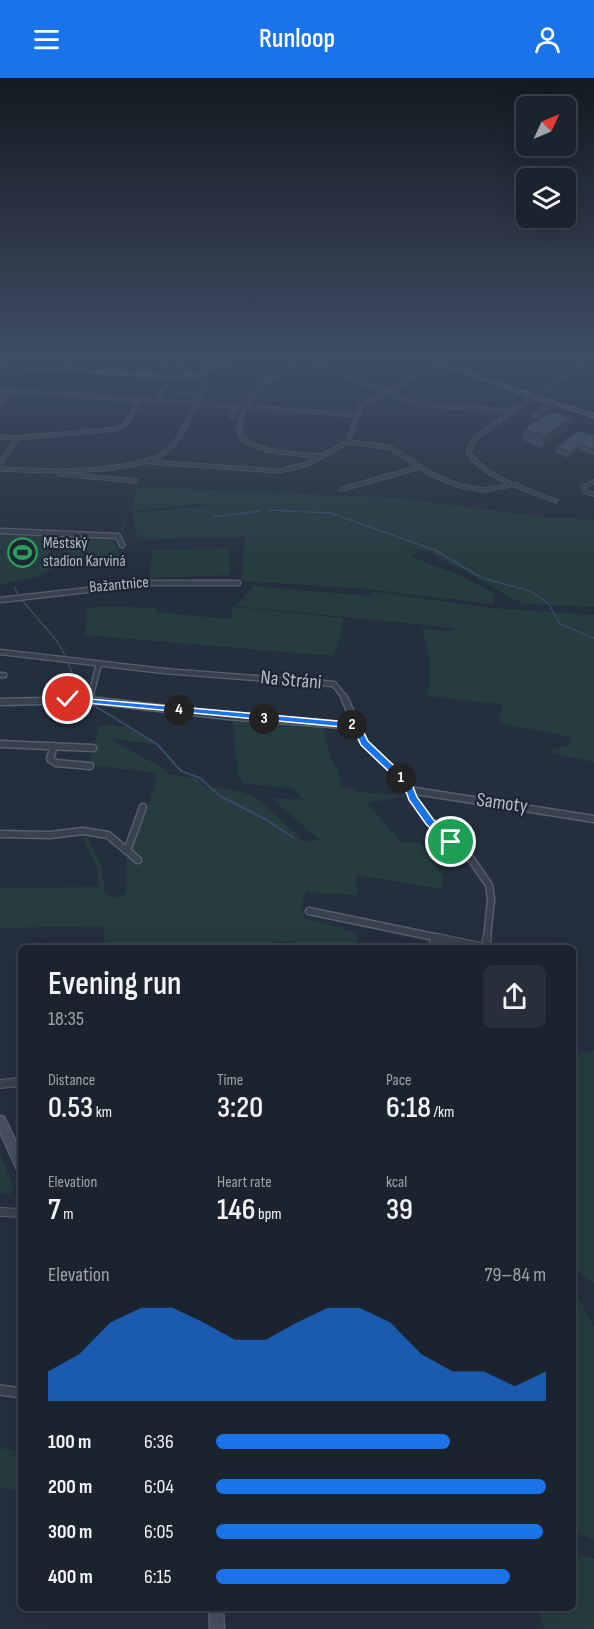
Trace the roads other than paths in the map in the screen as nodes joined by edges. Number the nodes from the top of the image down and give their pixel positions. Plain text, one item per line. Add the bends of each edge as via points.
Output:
1 (117, 428) edge
2 (182, 428) edge
3 (238, 428) edge
4 (354, 428) edge
5 (487, 428) edge
6 (0, 437) edge
7 (18, 438) junction
8 (348, 442) junction
9 (169, 453) junction
10 (323, 456) junction
11 (150, 462) junction
12 (0, 464) edge
13 (176, 464) junction
14 (420, 467) junction
15 (82, 468) junction
16 (0, 469) edge
17 (59, 474) dead end
18 (81, 476) junction
19 (136, 481) dead end
20 (594, 482) edge
21 (516, 484) junction
22 (342, 489) dead end
23 (594, 495) edge
24 (556, 501) dead end
25 (0, 531) edge
26 (122, 545) dead end
27 (238, 583) dead end
28 (0, 600) edge
29 (0, 652) edge
30 (99, 664) junction
31 (90, 700) junction
32 (0, 702) edge
33 (356, 726) junction
34 (0, 744) edge
35 (54, 746) junction
36 (93, 748) dead end
37 (90, 766) dead end
38 (409, 790) junction
39 (143, 807) dead end
40 (594, 819) edge
41 (0, 834) edge
42 (127, 850) junction
43 (138, 860) dead end
44 (309, 911) dead end
45 (435, 938) junction
46 (434, 945) edge
47 (471, 945) edge
48 (486, 945) edge
49 (18, 1082) edge
50 (0, 1084) edge
51 (0, 1121) edge
52 (18, 1159) edge
53 (0, 1212) edge
54 (18, 1213) edge
55 (0, 1390) edge
56 (18, 1393) edge
57 (216, 1611) edge
58 (218, 1629) edge

1 - 7 street
2 - 9 street
3 - 10 street via 244,440 266,448
4 - 8 street
5 - 21 street via 468,448 469,456
6 - 7 street
7 - 12 street
8 - 10 street
8 - 14 street via 389,447
9 - 11 street
9 - 13 street via 168,458
10 - 13 street via 279,471
11 - 13 street
11 - 15 street
14 - 21 street via 448,482 475,490
14 - 22 street
15 - 16 street
15 - 18 street
17 - 18 street
18 - 19 street
20 - 23 street via 583,489
21 - 24 street
25 - 26 street via 118,536
27 - 28 street, Bažantnice via 139,582
29 - 30 street, Na Stráni
30 - 31 street
30 - 33 street, Na Stráni via 333,684 342,692
31 - 32 street
31 - 33 street
33 - 38 street, Na Stráni via 364,742
34 - 35 street
35 - 36 street
35 - 37 street via 50,759 56,763
38 - 40 street, Samoty
38 - 48 street, Na Stráni via 430,822 471,859 489,885
39 - 42 street
41 - 42 street via 83,831 108,835
42 - 43 street
44 - 45 street, Na Stráni
45 - 46 street
45 - 47 street, Na Stráni
49 - 50 street
51 - 52 street
53 - 54 street
55 - 56 street
57 - 58 street

